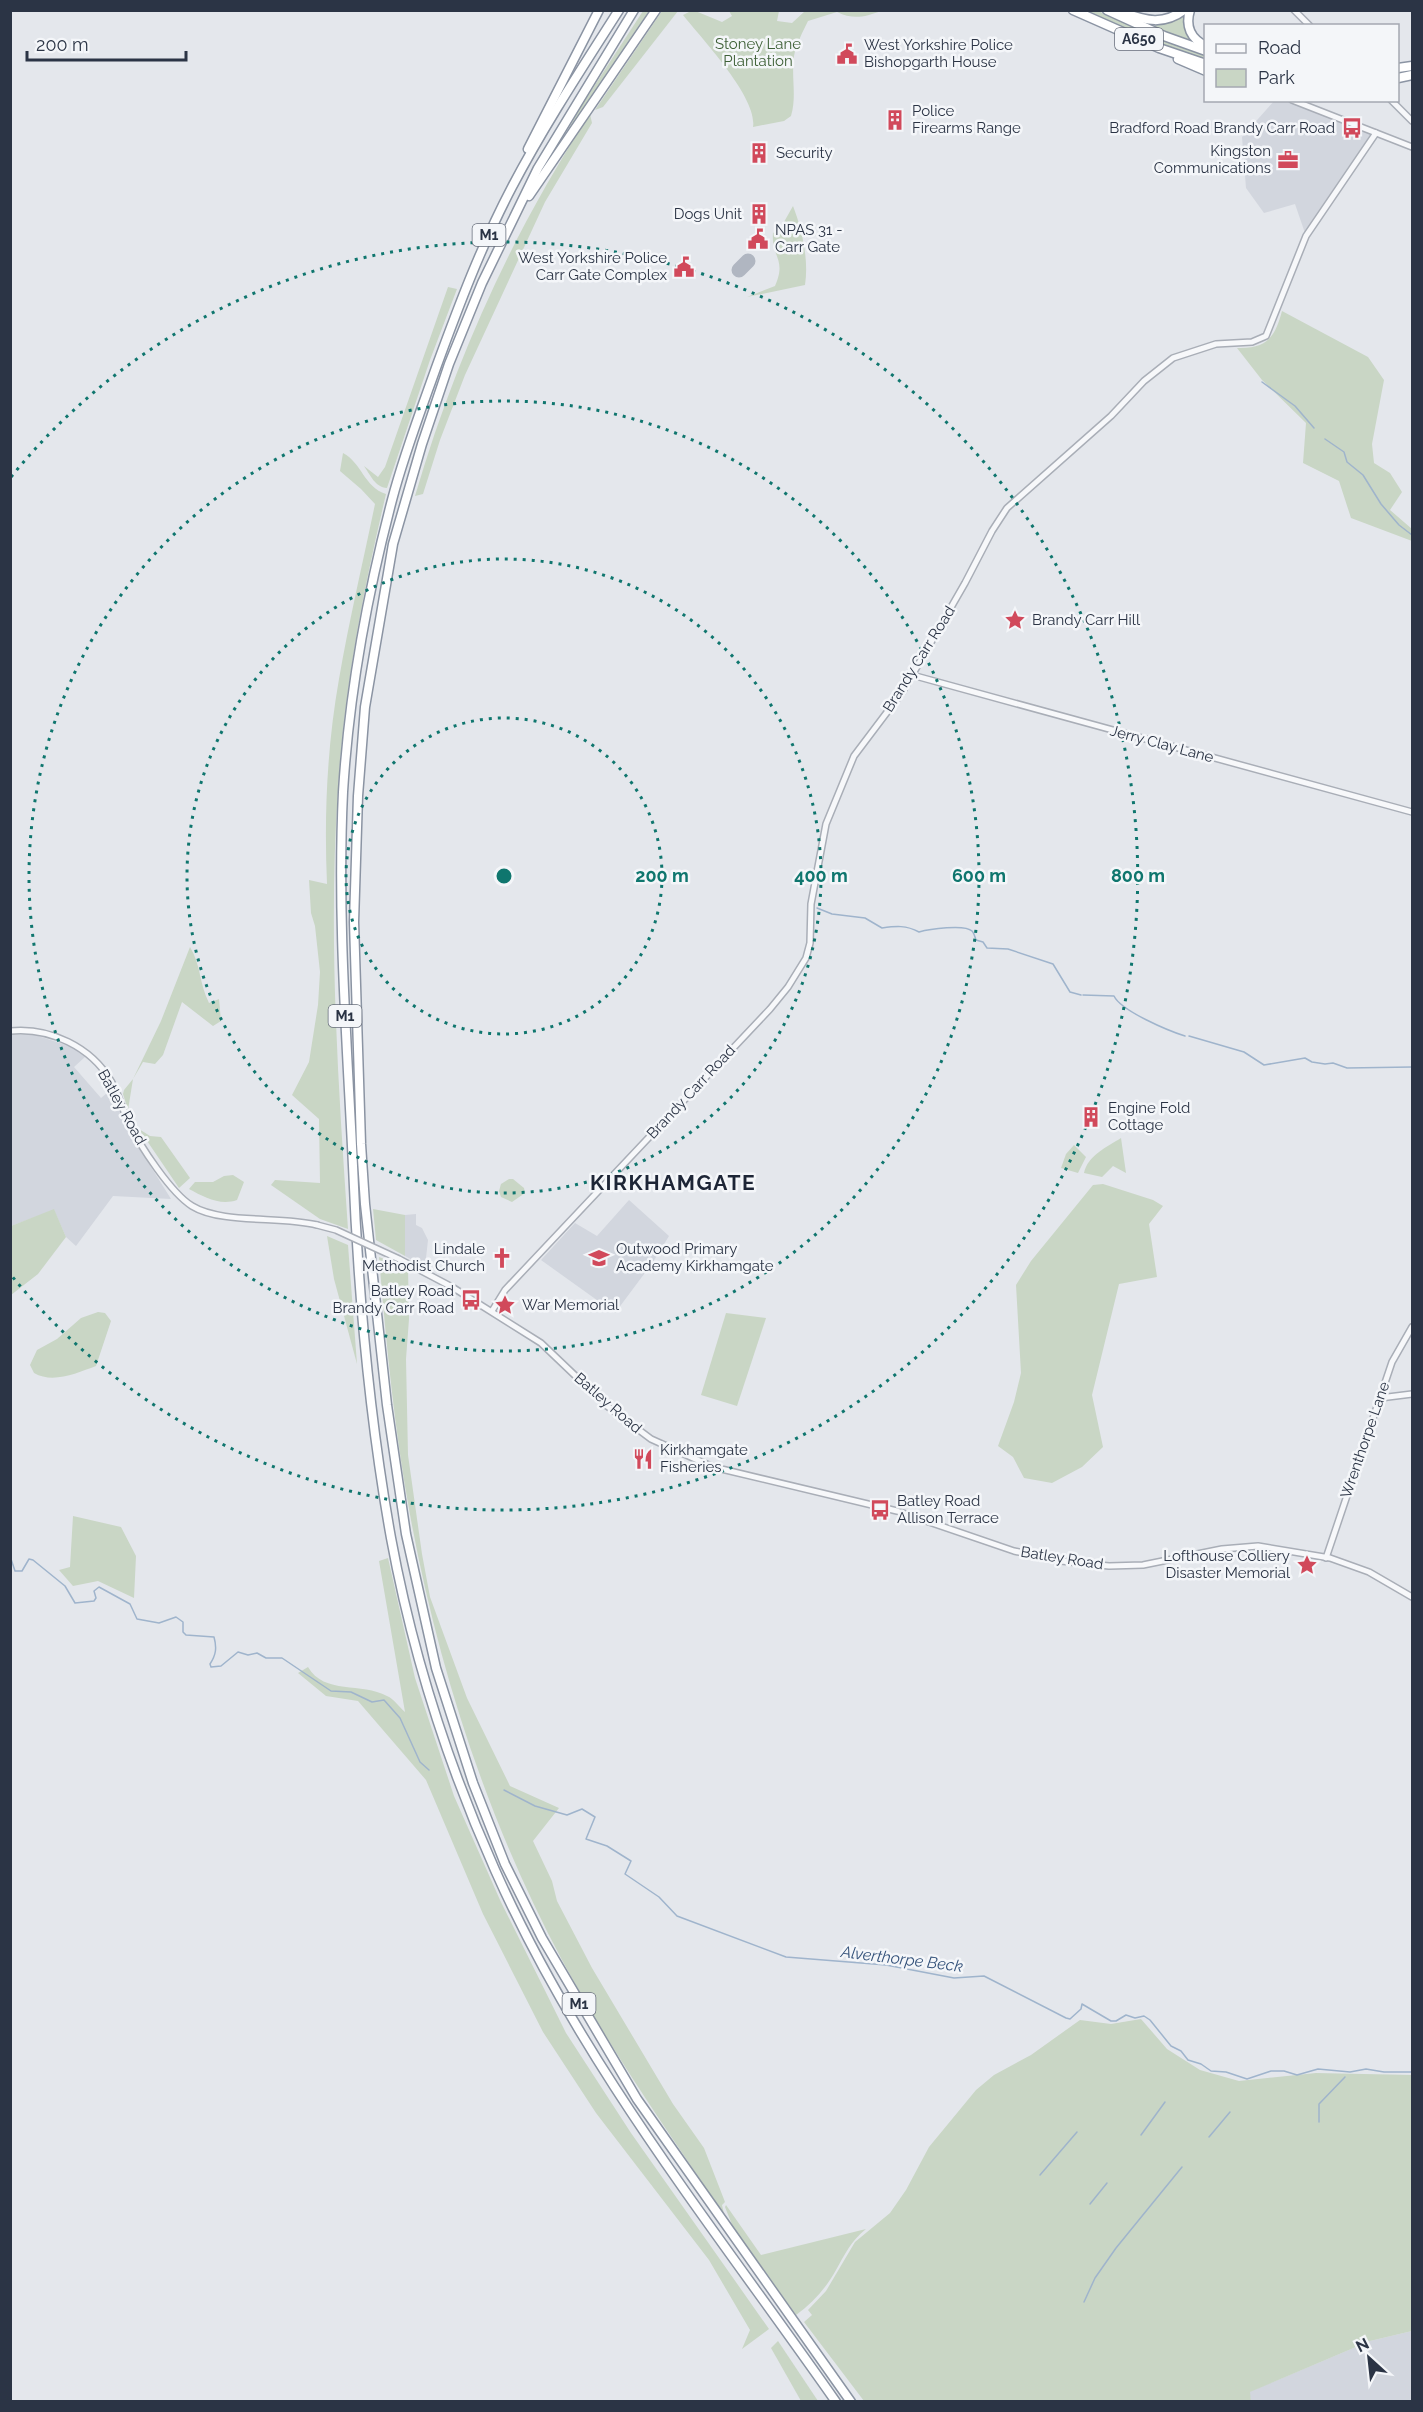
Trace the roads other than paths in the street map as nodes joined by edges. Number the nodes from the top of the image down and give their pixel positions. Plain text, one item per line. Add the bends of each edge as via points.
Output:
1 (598, 10) edge
2 (619, 10) edge
3 (634, 10) edge
4 (656, 10) edge
5 (1073, 10) edge
6 (1108, 10) edge
7 (1184, 10) edge
8 (1190, 10) edge
9 (1294, 10) edge
10 (1308, 24) edge
11 (1204, 44) edge
12 (1159, 48) junction
13 (1204, 50) edge
14 (1204, 63) edge
15 (1204, 70) edge
16 (1297, 102) edge
17 (1393, 102) edge
18 (1413, 121) edge
19 (1376, 133) junction
20 (1413, 147) edge
21 (514, 183) junction
22 (508, 226) junction
23 (912, 675) junction
24 (1413, 812) edge
25 (10, 1031) edge
26 (492, 1311) junction
27 (1413, 1327) edge
28 (1413, 1394) edge
29 (1380, 1398) junction
30 (1326, 1558) junction
31 (1413, 1597) edge
32 (836, 2402) edge
33 (851, 2402) edge

1 - 21 highway
2 - 21 highway, M1
3 - 22 highway, M1
4 - 22 highway
5 - 12 highway, A650
6 - 7 highway via 1158,21
6 - 13 highway, A650
8 - 11 highway via 1189,28
9 - 10 street
12 - 14 highway, A650
12 - 15 highway
16 - 19 street
17 - 18 street
19 - 20 street
19 - 23 street, Brandy Carr Road via 1306,236 1266,336 1252,342 1216,344 1173,358 1007,508
21 - 32 highway, M1 via 461,300 398,479 366,614 352,701 343,792 345,1025 358,1266 371,1402 395,1558 422,1672 460,1783 528,1941 626,2107
22 - 33 highway, M1 via 449,364 411,483 393,544 365,707 354,922 361,1144 387,1405 405,1533 436,1668 473,1783 542,1938 637,2099
23 - 24 street, Jerry Clay Lane
23 - 26 street, Brandy Carr Road via 854,756 826,824 811,904 810,944 797,974 770,1009 505,1290
25 - 26 street, Batley Road, bridge via 58,1037 94,1059 111,1080 135,1134 173,1190 195,1208 223,1216 289,1220 336,1230 433,1276
26 - 30 street, Batley Road via 541,1343 630,1425 658,1443 713,1467 897,1511 1014,1551 1061,1561 1143,1565 1249,1546
27 - 29 street, Wrenthorpe Lane via 1392,1362
28 - 29 street
29 - 30 street, Wrenthorpe Lane
30 - 31 street, Batley Road via 1369,1572

